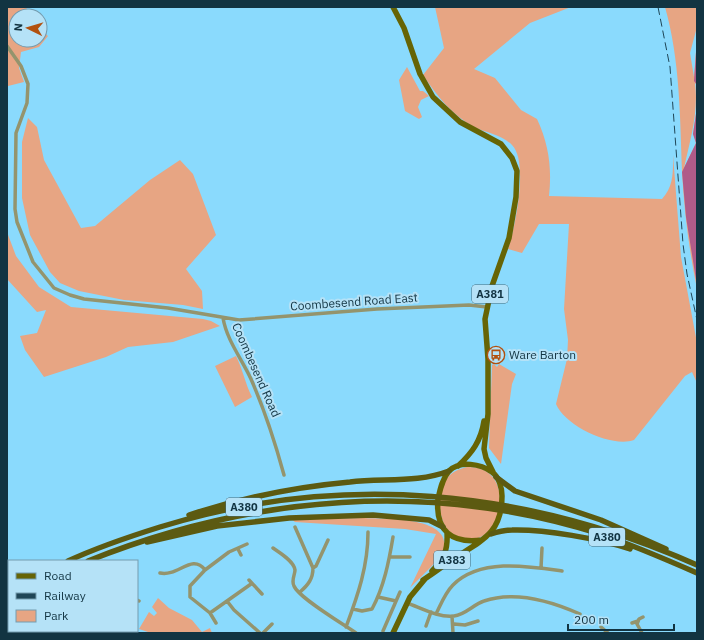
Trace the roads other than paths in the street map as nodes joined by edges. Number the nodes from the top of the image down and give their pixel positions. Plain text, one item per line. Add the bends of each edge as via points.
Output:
1 (393, 7) edge
2 (7, 46) edge
3 (487, 307) junction
4 (223, 318) junction
5 (487, 410) junction
6 (458, 466) junction
7 (449, 471) junction
8 (495, 474) junction
9 (284, 475) dead end
10 (427, 499) junction
11 (491, 506) junction
12 (512, 509) junction
13 (168, 524) junction
14 (295, 527) dead end
15 (443, 528) junction
16 (368, 532) dead end
17 (447, 533) junction
18 (490, 534) junction
19 (393, 537) dead end
20 (328, 540) dead end
21 (482, 540) junction
22 (247, 544) dead end
23 (129, 545) junction
24 (273, 548) dead end
25 (542, 548) dead end
26 (238, 549) junction
27 (241, 555) dead end
28 (410, 557) dead end
29 (662, 557) junction
30 (679, 557) junction
31 (390, 558) junction
32 (70, 560) edge
33 (91, 560) edge
34 (697, 565) edge
35 (313, 568) junction
36 (541, 568) junction
37 (205, 570) junction
38 (562, 571) dead end
39 (160, 572) dead end
40 (697, 573) edge
41 (165, 574) junction
42 (166, 580) dead end
43 (249, 580) dead end
44 (424, 580) junction
45 (251, 584) junction
46 (300, 592) junction
47 (400, 592) dead end
48 (262, 594) dead end
49 (378, 597) junction
50 (227, 601) junction
51 (396, 601) junction
52 (407, 603) junction
53 (353, 609) junction
54 (431, 612) junction
55 (210, 613) junction
56 (436, 614) junction
57 (580, 614) dead end
58 (452, 616) junction
59 (643, 617) dead end
60 (638, 620) junction
61 (478, 621) dead end
62 (216, 623) dead end
63 (632, 623) dead end
64 (272, 624) dead end
65 (454, 624) junction
66 (426, 626) dead end
67 (346, 627) junction
68 (601, 627) dead end
69 (383, 631) dead end
70 (259, 633) edge
71 (356, 633) edge
72 (393, 633) edge
73 (453, 633) edge
74 (608, 633) edge
75 (642, 633) edge

1 - 3 main road, A381 via 404,28 414,60 428,91 457,120 501,144 512,158 517,179 509,238
2 - 4 street, Coombesend Road East via 21,66 28,84 27,103 16,133 15,209 23,240 33,262 45,279 54,288 84,299 168,308
3 - 4 street, Coombesend Road East via 470,305 377,309 251,320
3 - 5 main road, A381
4 - 9 street, Coombesend Road via 227,336 250,378 264,411
5 - 6 main road, A381 via 479,440 473,451
5 - 8 main road, A381 via 484,449
6 - 7 main road
6 - 8 main road via 477,465
7 - 13 highway, A380 via 428,478 361,481 282,491 212,508
7 - 15 main road via 441,486 438,500 438,515
8 - 18 main road via 502,490 500,514
8 - 30 highway, A380 via 515,490 619,527
10 - 11 highway, A380 via 450,504
10 - 11 highway, A380 via 449,497
10 - 13 highway, A380 via 374,494 292,499
10 - 23 highway, A380 via 346,502 274,509 189,526
11 - 12 highway, A380
12 - 29 highway, A380 via 600,534
12 - 30 highway, A380 via 601,528
13 - 32 highway, A380 via 120,539
14 - 35 street
15 - 17 main road
15 - 23 highway, A380 via 429,520 373,515 289,518 217,526
16 - 53 street via 365,572
17 - 21 main road via 462,541
17 - 44 main road, A383 via 448,548 444,557
18 - 21 main road
18 - 29 highway, A380 via 513,529 561,534 611,543
19 - 31 street
20 - 35 street
21 - 44 main road, A383
22 - 26 street
23 - 33 highway, A380
24 - 46 street via 293,565 294,586
25 - 36 street
26 - 27 street
26 - 37 street via 229,552
28 - 31 street
29 - 40 highway, A380
30 - 34 highway, A380
31 - 49 street
35 - 46 street via 308,585
36 - 38 street
36 - 56 street via 498,567 474,573 452,586
37 - 41 street via 198,563 190,563 180,570
37 - 55 street via 190,586 189,593
39 - 41 street
41 - 42 street
43 - 45 street
44 - 52 main road, A383
45 - 48 street
45 - 50 street
46 - 67 street
47 - 51 street
49 - 51 street
49 - 53 street via 372,609
50 - 55 street
50 - 70 street
51 - 69 street
52 - 54 street
52 - 72 main road, A383
53 - 67 street
54 - 56 street
54 - 66 street
55 - 62 street
56 - 58 street
57 - 58 street via 549,601 514,597 488,600
58 - 65 street
59 - 60 street
60 - 63 street
60 - 75 street via 637,625
61 - 65 street via 465,625
64 - 70 street
65 - 73 street
67 - 71 street
68 - 74 street

